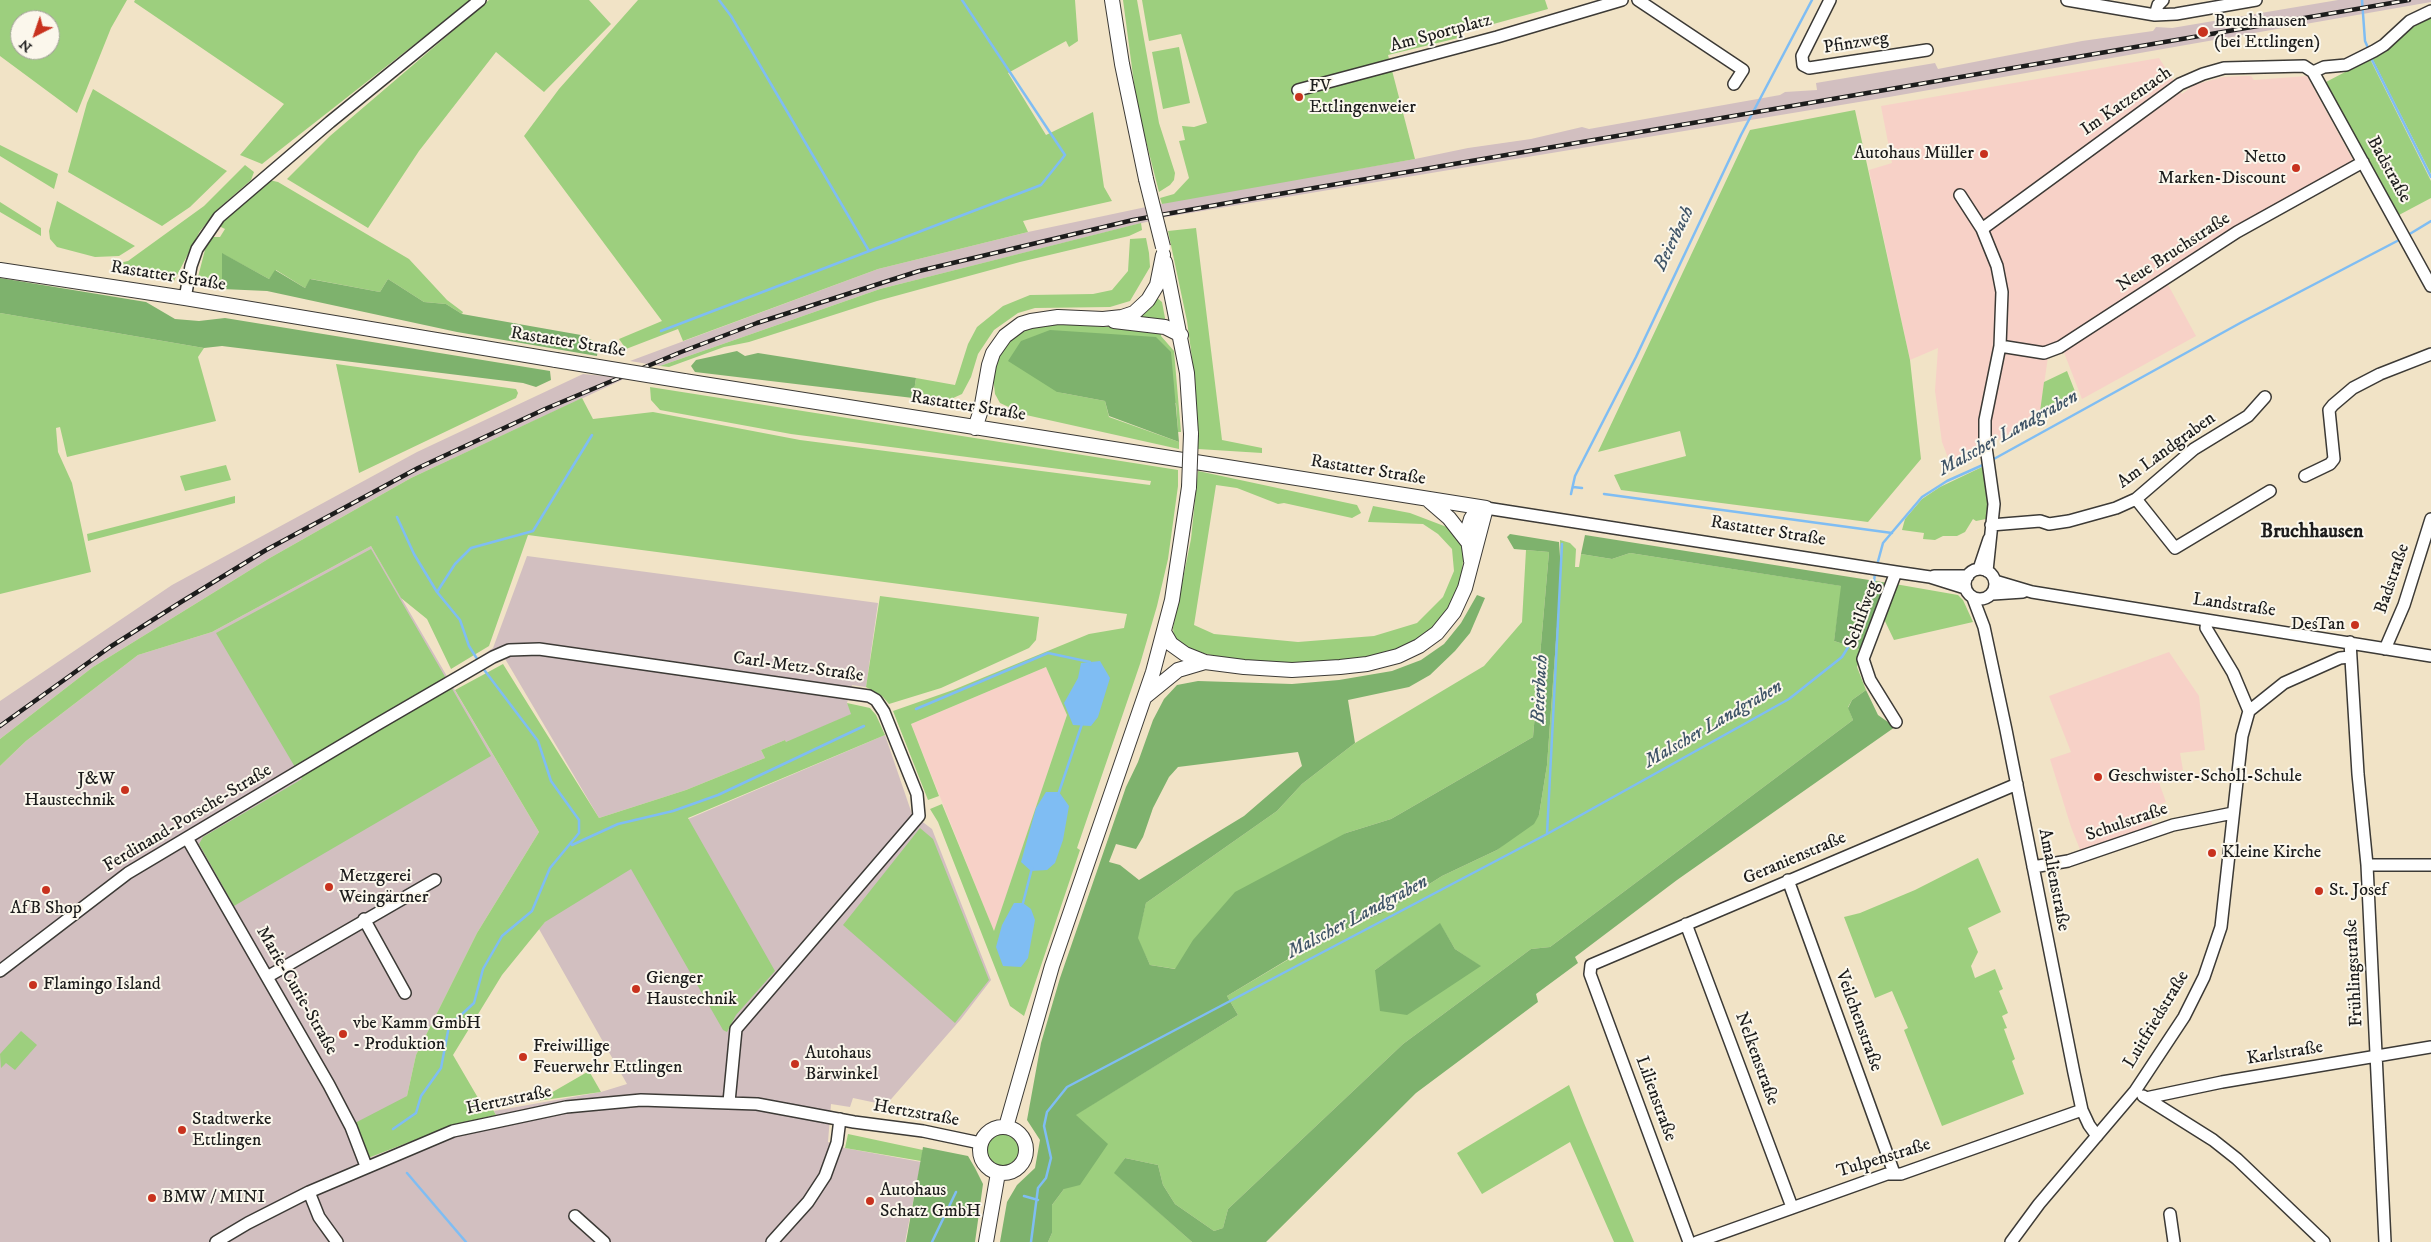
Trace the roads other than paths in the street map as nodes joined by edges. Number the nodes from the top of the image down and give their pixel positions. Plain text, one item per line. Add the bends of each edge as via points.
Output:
1 (480, 0) edge
2 (1112, 0) edge
3 (1622, 0) edge
4 (1638, 0) edge
5 (1830, 0) edge
6 (2067, 0) edge
7 (2162, 0) edge
8 (2256, 0) edge
9 (2097, 3) edge
10 (2431, 11) edge
11 (2155, 15) junction
12 (1926, 50) dead end
13 (2314, 72) junction
14 (1734, 84) dead end
15 (1298, 90) dead end
16 (2363, 162) junction
17 (1960, 195) dead end
18 (1982, 229) junction
19 (1163, 251) junction
20 (0, 270) edge
21 (2429, 279) edge
22 (185, 298) junction
23 (1103, 319) junction
24 (1181, 335) junction
25 (2000, 346) junction
26 (2431, 354) edge
27 (2265, 397) dead end
28 (974, 428) junction
29 (2305, 476) dead end
30 (2270, 491) dead end
31 (1427, 499) junction
32 (2136, 499) junction
33 (1483, 507) junction
34 (2431, 519) edge
35 (1991, 524) junction
36 (1466, 541) junction
37 (1471, 564) junction
38 (1983, 570) junction
39 (1896, 572) junction
40 (1968, 576) junction
41 (1930, 577) junction
42 (1995, 581) junction
43 (1965, 588) junction
44 (2032, 592) junction
45 (1989, 596) junction
46 (1973, 598) junction
47 (2207, 620) junction
48 (1984, 627) junction
49 (1164, 632) junction
50 (2350, 642) junction
51 (2385, 649) junction
52 (2431, 656) edge
53 (2350, 657) junction
54 (1205, 662) junction
55 (1146, 696) junction
56 (2249, 711) junction
57 (1896, 722) dead end
58 (376, 725) joint
59 (2017, 784) junction
60 (2233, 813) junction
61 (187, 838) junction
62 (2367, 865) junction
63 (2431, 865) edge
64 (2033, 867) junction
65 (435, 880) dead end
66 (1788, 880) junction
67 (364, 919) junction
68 (1686, 924) junction
69 (1589, 967) joint
70 (0, 971) edge
71 (267, 977) junction
72 (405, 992) dead end
73 (2431, 1047) edge
74 (2377, 1057) junction
75 (2135, 1091) junction
76 (2146, 1098) junction
77 (729, 1102) junction
78 (2082, 1110) junction
79 (840, 1119) junction
80 (1006, 1127) junction
81 (2097, 1136) junction
82 (980, 1143) junction
83 (366, 1166) junction
84 (998, 1173) junction
85 (1894, 1173) junction
86 (309, 1192) junction
87 (1792, 1207) junction
88 (2170, 1214) dead end
89 (575, 1216) dead end
90 (216, 1242) edge
91 (337, 1242) edge
92 (604, 1242) edge
93 (772, 1242) edge
94 (986, 1242) edge
95 (1689, 1242) edge
96 (1697, 1242) edge
97 (2011, 1242) edge
98 (2174, 1242) edge
99 (2324, 1242) edge
100 (2385, 1242) edge

1 - 22 street via 219,217 197,248
2 - 19 main road, bridge via 1122,64
3 - 15 street, Am Sportplatz
4 - 14 street via 1743,70
5 - 12 street, Pfinzweg via 1802,56 1803,65 1809,68
6 - 9 street
7 - 11 street
8 - 11 street
9 - 11 street
10 - 13 street via 2410,21 2384,45 2369,53 2346,64
13 - 16 street, Badstraße
13 - 18 street, Im Katzentach via 2307,66 2298,65 2224,68 2180,84
16 - 21 street, Badstraße
16 - 25 street, Neue Bruchstraße via 2237,232 2060,347 2044,353
17 - 18 street
18 - 25 street via 2001,283
19 - 23 main road via 1157,285 1148,300 1134,313
19 - 24 main road
20 - 22 main road, Rastatter Straße
22 - 28 main road, Rastatter Straße, bridge
23 - 24 main road via 1165,327
23 - 28 main road via 1058,317 1031,321 1012,330 993,353
24 - 49 main road, bridge via 1191,434 1190,487 1181,552
25 - 35 street via 1985,420 1994,504
26 - 29 street via 2380,374 2353,388 2333,404 2329,410 2334,459
27 - 32 street, Am Landgraben via 2248,416 2194,449
28 - 31 main road, Rastatter Straße
30 - 32 street via 2175,548
31 - 33 main road, Rastatter Straße
31 - 36 main road via 1454,524
32 - 35 street, Am Landgraben via 2069,522
33 - 36 main road via 1471,519
33 - 37 main road
33 - 39 street, Rastatter Straße
34 - 51 street, Badstraße via 2403,608
35 - 38 street via 1990,556
36 - 37 main road
37 - 54 main road via 1466,588 1437,633 1398,656 1367,664 1292,670
38 - 40 street
38 - 42 street
39 - 41 street, Rastatter Straße
39 - 57 street, Schilfweg via 1863,659 1870,680
40 - 41 street, Rastatter Straße
40 - 43 street
41 - 43 street, Rastatter Straße
42 - 44 street, Landstraße
42 - 45 street
43 - 46 street
44 - 45 street, Landstraße
44 - 47 street, Landstraße
45 - 46 street
45 - 48 street, Amalienstraße
46 - 48 street, Amalienstraße
47 - 50 street, Landstraße
47 - 56 street via 2206,628 2233,673
48 - 59 street, Amalienstraße
49 - 54 main road via 1180,651
49 - 55 main road
50 - 51 street, Landstraße
50 - 53 street, Frühlingstraße
51 - 52 street, Landstraße
53 - 56 street via 2340,658 2284,683
53 - 62 street, Frühlingstraße
54 - 55 main road via 1178,670
55 - 80 main road via 1052,966
56 - 60 street, Luitfriedstraße via 2242,736
58 - 61 street, Ferdinand-Porsche-Straße
58 - 77 street, Carl-Metz-Straße via 509,650 540,648 862,694 876,700 884,712 917,794 919,816 736,1029
59 - 64 street, Amalienstraße
59 - 66 street, Geranienstraße
60 - 64 street, Schulstraße via 2173,825 2066,861
60 - 75 street, Luitfriedstraße via 2221,927 2204,977 2184,1016
61 - 70 street, Ferdinand-Porsche-Straße via 128,873
61 - 71 street, Marie-Curie-Straße
62 - 63 street
62 - 74 street, Frühlingstraße
64 - 78 street, Amalienstraße
65 - 67 street
66 - 68 street, Geranienstraße
66 - 85 street, Veilchenstraße
67 - 71 street
67 - 72 street
68 - 69 street, Geranienstraße via 1595,961
68 - 87 street, Nelkenstraße
69 - 95 street, Lilienstraße
71 - 83 street, Marie-Curie-Straße via 351,1127
73 - 74 street, Karlstraße
74 - 76 street, Karlstraße
74 - 100 street, Frühlingstraße
75 - 76 street
75 - 81 street, Luitfriedstraße
76 - 99 street via 2219,1144
77 - 79 street, Hertzstraße
77 - 83 street, Hertzstraße via 641,1100 566,1107 453,1131
78 - 81 street, Amalienstraße
78 - 85 street, Tulpenstraße via 1901,1174
79 - 82 street, Hertzstraße
79 - 93 street via 835,1148 825,1176 808,1202
80 - 82 main road via 993,1128
80 - 84 main road via 1014,1129 1024,1140 1026,1154 1013,1171
81 - 97 street, Luitfriedstraße
82 - 84 main road via 981,1158
83 - 86 street, Hertzstraße
84 - 94 main road
85 - 87 street, Tulpenstraße
86 - 90 street, Hertzstraße
86 - 91 street via 319,1217
87 - 96 street, Tulpenstraße
88 - 98 street
89 - 92 street

